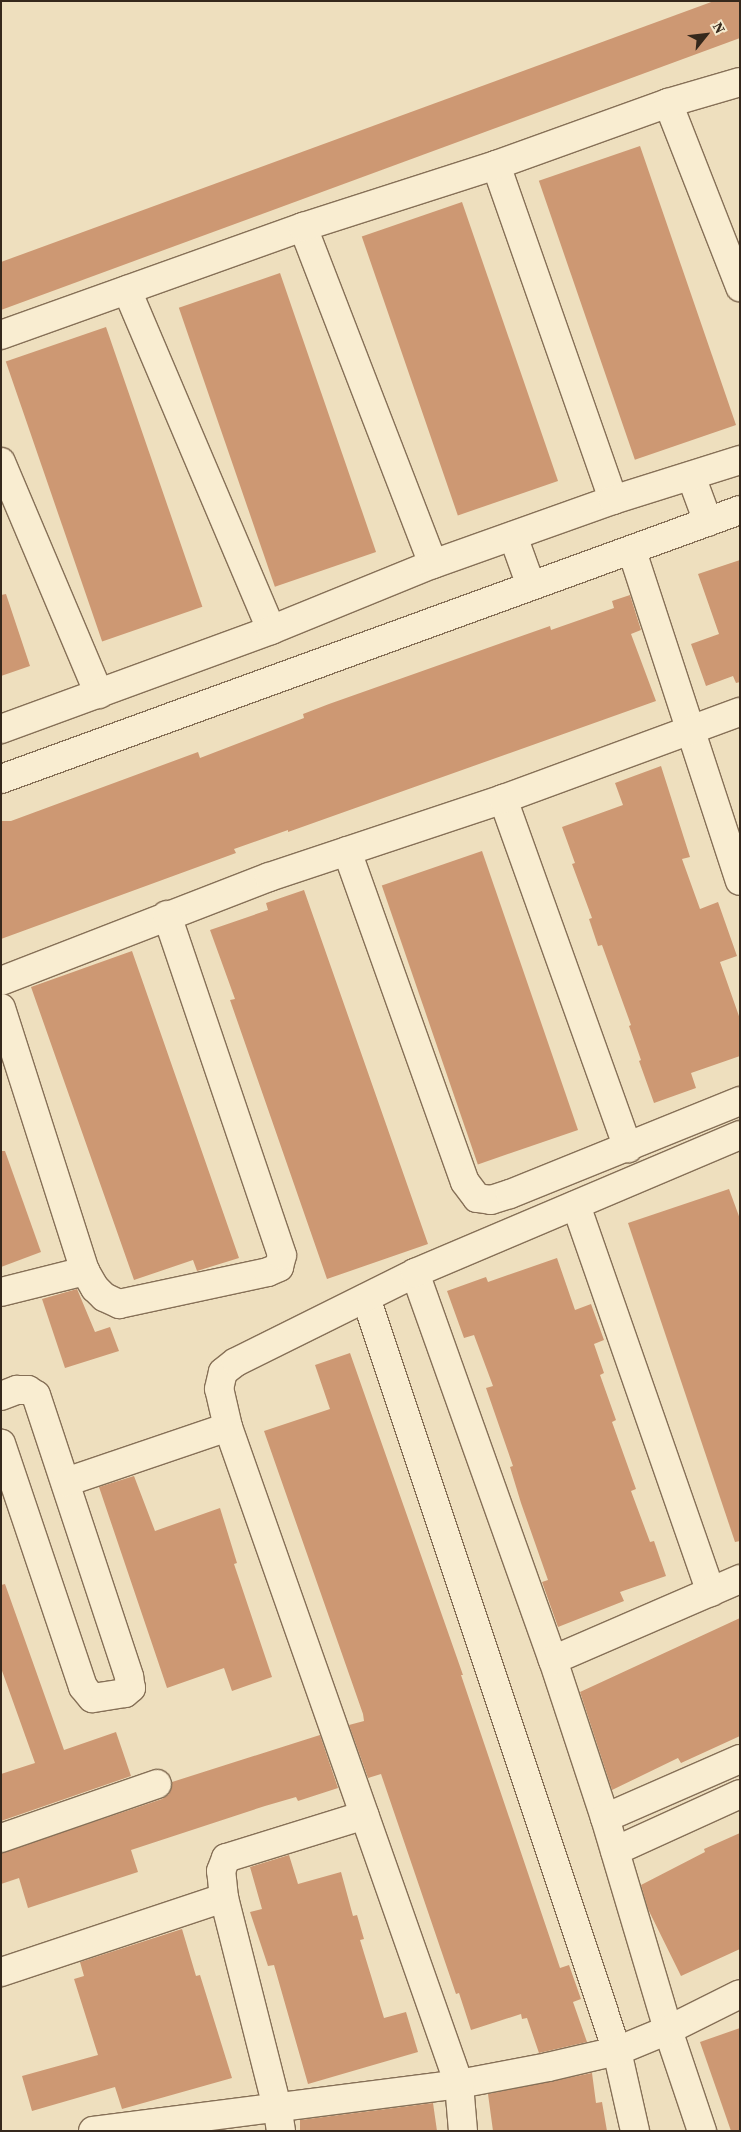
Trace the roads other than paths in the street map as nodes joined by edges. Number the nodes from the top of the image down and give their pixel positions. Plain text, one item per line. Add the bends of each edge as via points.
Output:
1 (740, 82) edge
2 (668, 103) junction
3 (496, 165) junction
4 (303, 227) junction
5 (740, 287) edge
6 (127, 290) junction
7 (1, 335) edge
8 (740, 460) edge
9 (1, 462) edge
10 (691, 476) junction
11 (614, 500) junction
12 (740, 510) edge
13 (708, 522) junction
14 (513, 536) junction
15 (632, 551) junction
16 (433, 564) junction
17 (531, 586) junction
18 (271, 630) junction
19 (99, 694) junction
20 (740, 712) edge
21 (1, 729) edge
22 (691, 729) junction
23 (1, 779) edge
24 (503, 799) junction
25 (347, 851) junction
26 (740, 881) edge
27 (167, 916) junction
28 (1, 981) edge
29 (1, 1008) edge
30 (740, 1101) edge
31 (740, 1135) edge
32 (628, 1148) junction
33 (576, 1204) junction
34 (85, 1271) junction
35 (415, 1273) junction
36 (1, 1292) edge
37 (366, 1298) junction
38 (1, 1396) edge
39 (228, 1426) junction
40 (1, 1442) edge
41 (66, 1482) junction
42 (740, 1579) edge
43 (711, 1592) junction
44 (553, 1660) junction
45 (740, 1759) edge
46 (157, 1784) dead end
47 (740, 1794) edge
48 (365, 1814) junction
49 (605, 1818) junction
50 (1, 1838) edge
51 (615, 1851) junction
52 (224, 1898) junction
53 (1, 1972) edge
54 (740, 1994) edge
55 (668, 2030) junction
56 (617, 2051) junction
57 (459, 2084) junction
58 (279, 2119) edge
59 (93, 2131) edge
60 (463, 2131) edge
61 (635, 2131) edge
62 (702, 2131) edge

1 - 2 street
2 - 3 street
2 - 5 street
3 - 4 street
3 - 11 street
4 - 6 street
4 - 16 street
6 - 7 street
6 - 18 street
8 - 10 street
9 - 19 street
10 - 11 street
10 - 13 street
11 - 14 street
12 - 13 street
13 - 15 street
14 - 16 street
14 - 17 street
15 - 17 street
15 - 22 street
16 - 18 street
17 - 23 street
18 - 19 street
19 - 21 street
20 - 22 street
22 - 24 street
22 - 26 street
24 - 25 street
24 - 32 street
25 - 27 street
25 - 32 street via 465,1182 477,1198 491,1200 510,1194
27 - 28 street
27 - 34 street via 282,1255 279,1267 268,1272 119,1304 104,1297
29 - 34 street
30 - 32 street
31 - 33 street
33 - 35 street
33 - 43 street
34 - 36 street
35 - 37 street
35 - 44 street
37 - 39 street via 236,1362 223,1372 219,1389
37 - 56 street
38 - 41 street via 17,1390 28,1390 36,1395
39 - 41 street
39 - 48 street
40 - 41 street via 83,1687 92,1698 125,1693 130,1688 129,1677
42 - 43 street
43 - 44 street
44 - 49 street
45 - 49 street
46 - 50 street
47 - 51 street
48 - 52 street via 226,1858 220,1871
48 - 57 street
49 - 51 street
51 - 55 street
52 - 53 street
52 - 58 street
54 - 55 street
55 - 56 street
55 - 62 street
56 - 57 street
56 - 61 street
57 - 58 street
57 - 60 street
58 - 59 street

